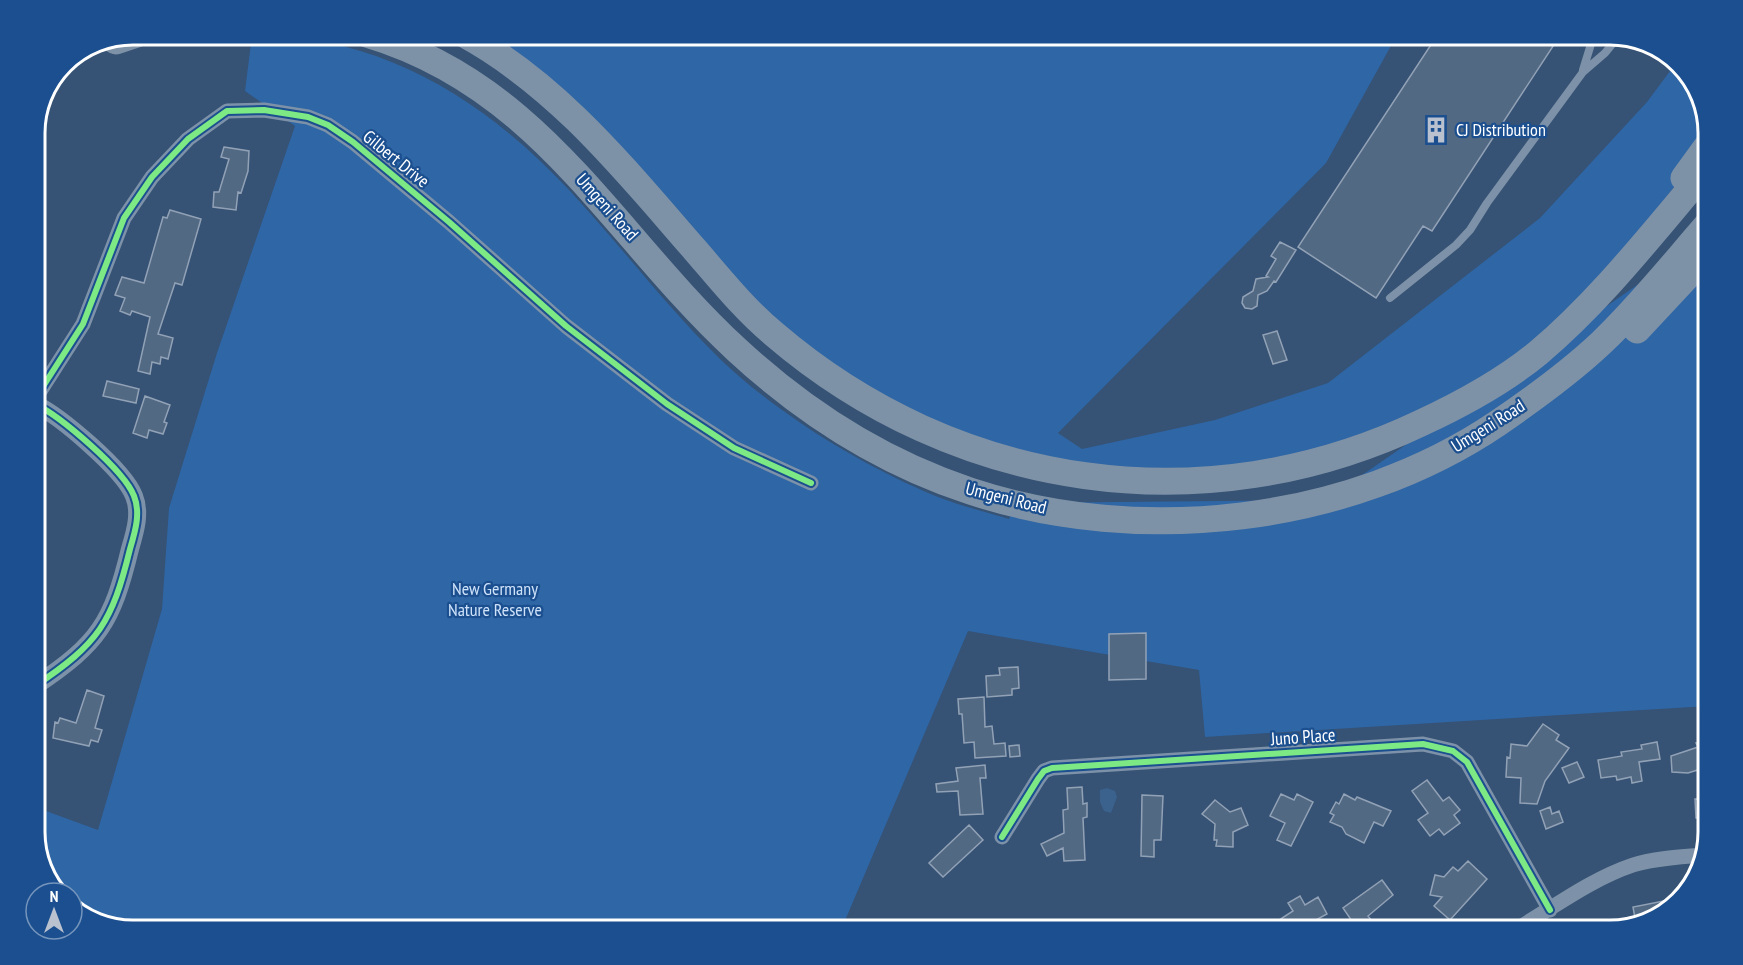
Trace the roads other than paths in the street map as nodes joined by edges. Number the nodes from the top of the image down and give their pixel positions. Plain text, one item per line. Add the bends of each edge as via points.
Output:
1 (399, 45) edge
2 (482, 45) edge
3 (1591, 45) edge
4 (1611, 45) edge
5 (1583, 72) junction
6 (1698, 159) edge
7 (1698, 180) edge
8 (1698, 235) edge
9 (1698, 264) edge
10 (1390, 298) dead end
11 (1537, 354) junction
12 (45, 383) edge
13 (45, 410) edge
14 (811, 483) dead end
15 (1326, 500) junction
16 (45, 678) edge
17 (1002, 837) dead end
18 (1695, 855) edge
19 (1550, 910) junction
20 (1532, 920) edge

1 - 15 highway, Umgeni Road via 442,65 515,114 580,176 696,310 744,356 816,415 912,468 970,491 1015,503 1142,521 1206,520
2 - 11 highway, Umgeni Road via 579,119 732,293 810,363 919,429 1008,460 1074,475 1159,483 1262,475 1323,462 1389,439 1487,388
3 - 5 lane
4 - 5 lane
5 - 10 lane via 1470,230
6 - 11 highway via 1612,270
7 - 11 highway, Umgeni Road via 1590,304
8 - 15 highway, Umgeni Road via 1599,344 1494,426 1391,478
9 - 15 highway via 1605,361 1533,417 1448,464 1402,482
12 - 14 street, Gilbert Drive via 83,324 124,218 152,177 188,139 227,111 264,110 308,117 336,131 449,222 566,326 667,404 734,448
13 - 16 street via 65,423 128,483 137,509 111,614 84,648
17 - 19 street, Juno Place via 1038,779 1052,768 1423,744 1453,751 1467,762
18 - 19 street via 1635,865
19 - 20 street

